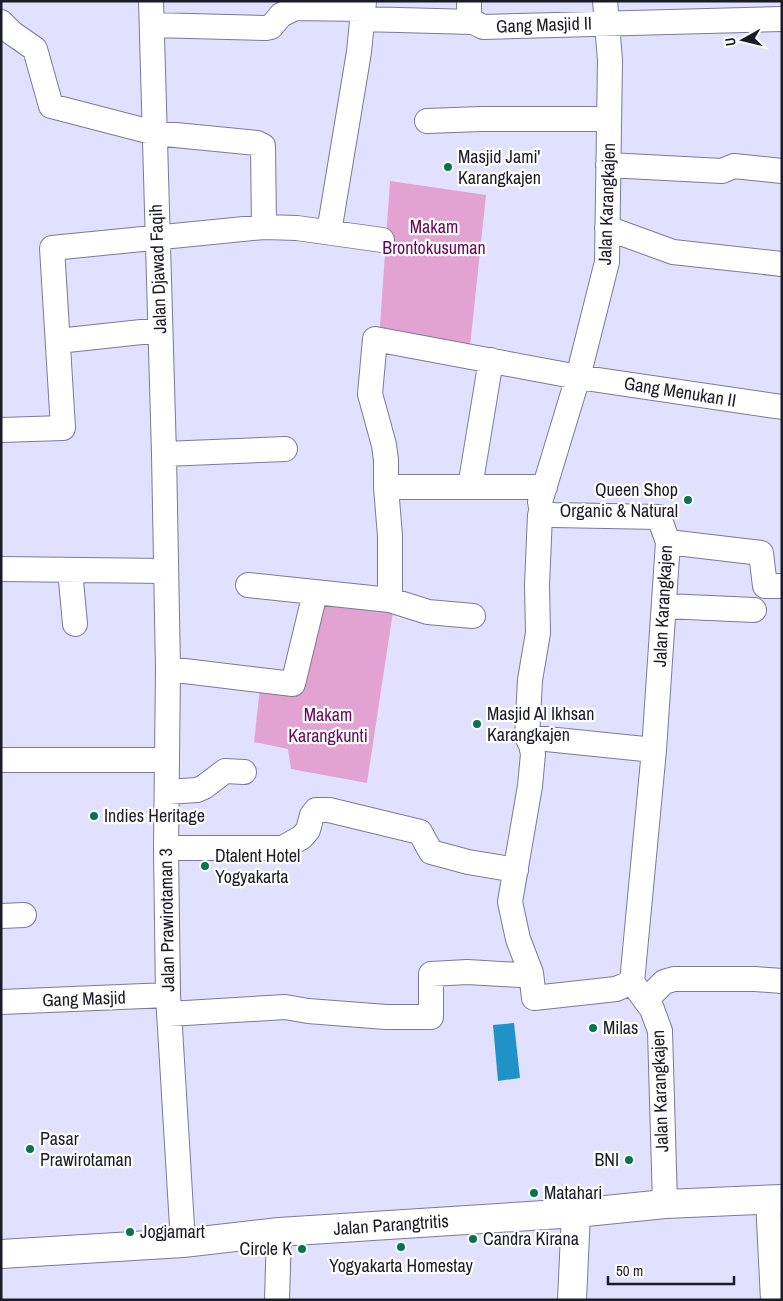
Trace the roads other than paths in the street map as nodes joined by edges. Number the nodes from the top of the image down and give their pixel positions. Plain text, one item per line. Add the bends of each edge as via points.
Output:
1 (151, 1) edge
2 (363, 10) edge
3 (471, 12) edge
4 (607, 12) edge
5 (782, 19) edge
6 (1, 22) edge
7 (152, 25) junction
8 (609, 119) junction
9 (427, 121) dead end
10 (155, 133) junction
11 (608, 165) junction
12 (782, 171) edge
13 (264, 227) junction
14 (608, 228) junction
15 (329, 232) junction
16 (157, 238) junction
17 (382, 240) dead end
18 (782, 264) edge
19 (160, 330) junction
20 (58, 341) junction
21 (491, 360) junction
22 (578, 377) junction
23 (782, 407) edge
24 (1, 430) edge
25 (285, 449) dead end
26 (164, 454) junction
27 (386, 486) junction
28 (470, 487) junction
29 (544, 487) junction
30 (542, 512) junction
31 (164, 536) joint
32 (668, 542) junction
33 (1, 569) edge
34 (70, 570) junction
35 (165, 571) junction
36 (248, 585) dead end
37 (782, 586) edge
38 (315, 592) junction
39 (390, 600) junction
40 (665, 606) junction
41 (754, 610) dead end
42 (473, 616) dead end
43 (75, 624) dead end
44 (168, 669) junction
45 (527, 737) junction
46 (654, 750) junction
47 (1, 760) edge
48 (166, 760) junction
49 (244, 772) dead end
50 (167, 792) junction
51 (166, 848) junction
52 (516, 870) junction
53 (531, 973) junction
54 (782, 981) edge
55 (639, 991) junction
56 (1, 1002) edge
57 (168, 1005) junction
58 (775, 1199) edge
59 (664, 1204) junction
60 (576, 1213) junction
61 (279, 1232) junction
62 (183, 1243) junction
63 (1, 1254) edge
64 (276, 1300) edge
65 (572, 1300) edge
66 (773, 1300) edge

1 - 7 street, Jalan Djawad Faqih
2 - 3 street, Gang Masjid II
2 - 7 street, Gang Masjid II via 295,8 266,28
2 - 15 street
3 - 4 street, Gang Masjid II via 483,27
4 - 5 street, Gang Masjid II
4 - 8 street, Jalan Karangkajen
6 - 10 street via 35,49 51,106
7 - 10 street, Jalan Djawad Faqih
8 - 9 street
8 - 11 street, Jalan Karangkajen
10 - 13 street via 263,146
10 - 16 street, Jalan Djawad Faqih
11 - 12 street via 722,171 734,166
11 - 14 street, Jalan Karangkajen
13 - 15 street
13 - 16 street
14 - 18 street via 673,252
14 - 22 street, Jalan Karangkajen via 607,262
15 - 17 street
16 - 19 street, Jalan Djawad Faqih
16 - 20 street via 52,248
19 - 20 street
19 - 26 street, Jalan Djawad Faqih
20 - 24 street via 62,428
21 - 22 street, Gang Menukan II
21 - 27 street, Gang Menukan II via 375,339 370,394 384,445
21 - 28 street
22 - 23 street, Gang Menukan II
22 - 29 street, Jalan Karangkajen
25 - 26 street
26 - 31 street, Jalan Djawad Faqih
27 - 28 street
27 - 39 street
28 - 29 street
29 - 30 street, Jalan Karangkajen via 540,502
30 - 32 street, Jalan Karangkajen via 553,515 660,517
30 - 45 street via 537,585 538,633 530,680
31 - 35 street, Jalan Prawirotaman 3
32 - 37 street via 761,554 765,586
32 - 40 street, Jalan Karangkajen
33 - 34 street
34 - 35 street
34 - 43 street
35 - 44 street, Jalan Prawirotaman 3
36 - 38 street
38 - 39 street
38 - 44 street via 293,684
39 - 42 street via 428,612
40 - 41 street
40 - 46 street, Jalan Karangkajen
44 - 48 street, Jalan Prawirotaman 3
45 - 46 street
45 - 52 street via 533,754
46 - 55 street, Jalan Karangkajen
47 - 48 street
48 - 50 street, Jalan Prawirotaman 3
49 - 50 street via 225,771 197,790
50 - 51 street, Jalan Prawirotaman 3
51 - 52 street via 284,848 308,830 316,810 329,810 420,832 431,852
51 - 57 street, Jalan Prawirotaman 3
52 - 53 street via 510,902 518,939
53 - 55 street via 534,998 616,989
53 - 57 street, Gang Masjid via 431,974 431,1017 386,1017 285,1007
54 - 55 street via 674,979
55 - 59 street, Jalan Karangkajen via 657,1019 660,1031
56 - 57 street, Gang Masjid
57 - 62 street, Jalan Prawirotaman 3
58 - 59 main road, Jalan Parangtritis
58 - 66 street
59 - 60 main road, Jalan Parangtritis
60 - 61 main road, Jalan Parangtritis
60 - 65 main road
61 - 62 main road, Jalan Parangtritis
61 - 64 street
62 - 63 main road, Jalan Parangtritis

